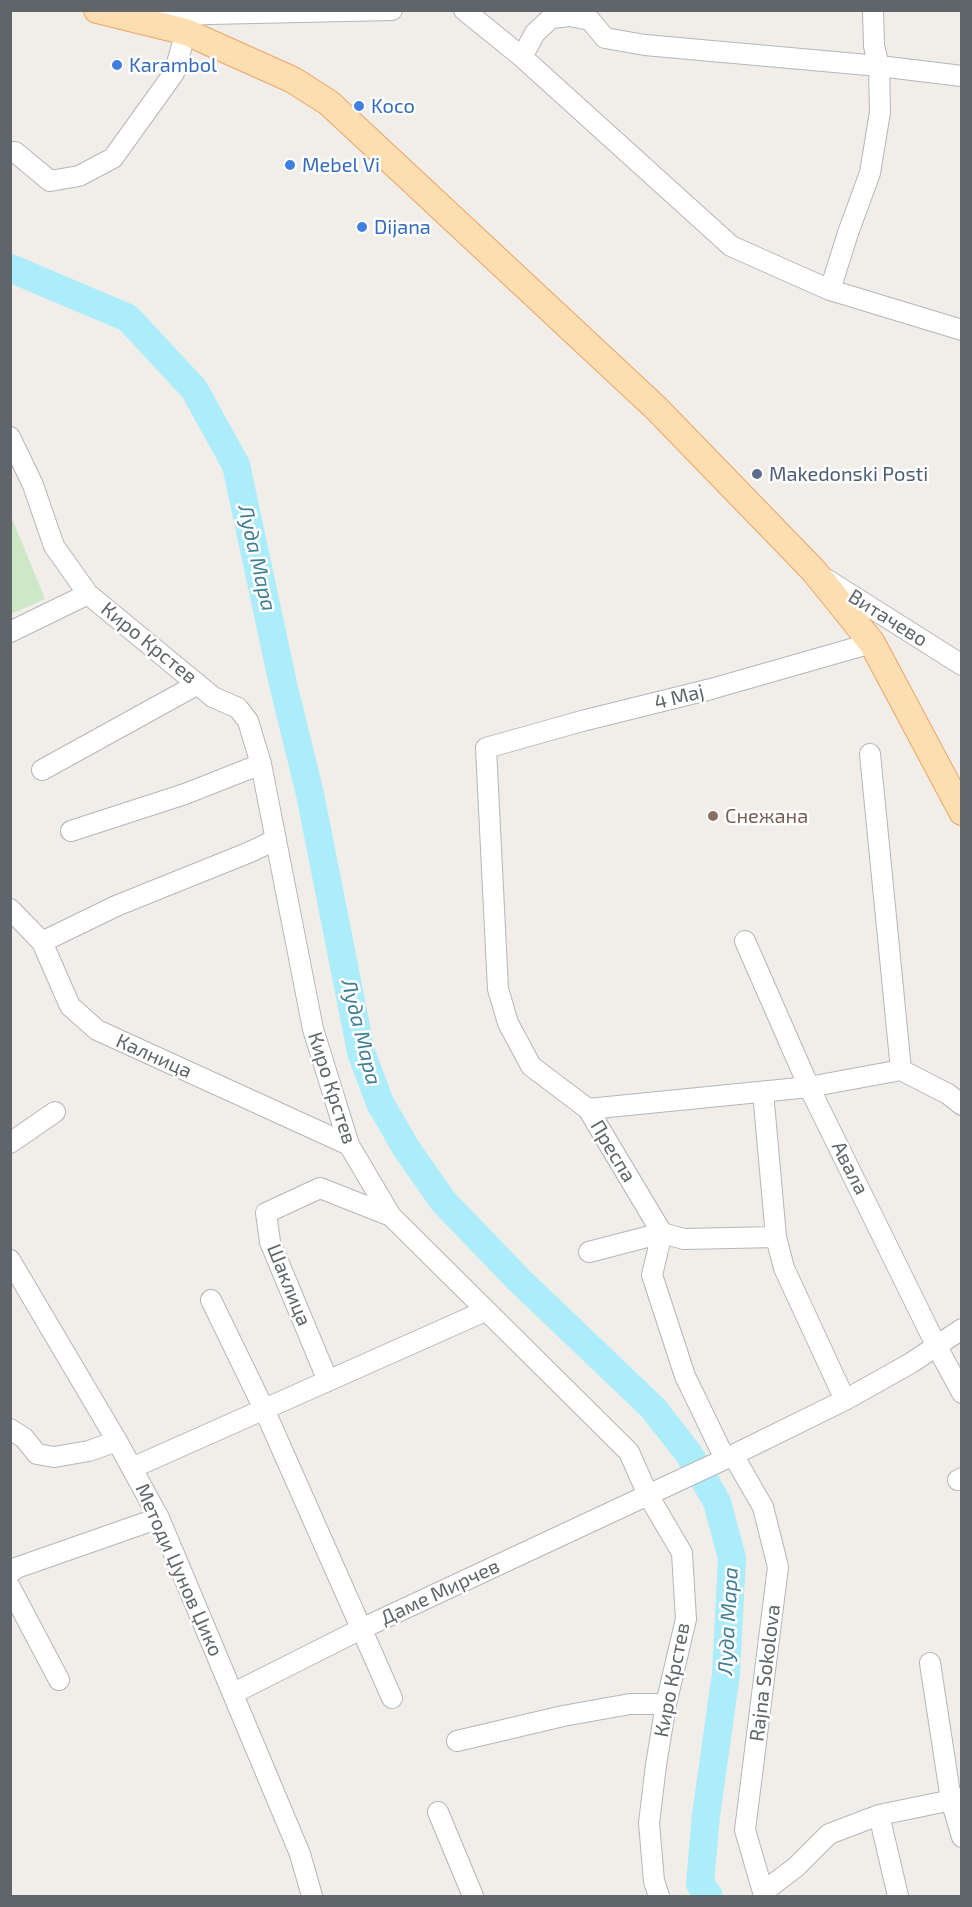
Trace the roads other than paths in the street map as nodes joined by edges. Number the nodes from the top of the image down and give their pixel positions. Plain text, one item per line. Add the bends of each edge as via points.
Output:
1 (97, 10) edge
2 (392, 10) edge
3 (464, 10) edge
4 (873, 10) edge
5 (591, 15) edge
6 (129, 18) junction
7 (186, 32) junction
8 (522, 57) junction
9 (879, 66) junction
10 (962, 76) edge
11 (15, 152) dead end
12 (830, 290) junction
13 (962, 330) edge
14 (10, 436) edge
15 (814, 571) junction
16 (88, 594) junction
17 (10, 632) edge
18 (872, 643) junction
19 (962, 665) edge
20 (198, 684) junction
21 (486, 748) joint
22 (870, 754) dead end
23 (261, 764) junction
24 (42, 770) dead end
25 (962, 812) edge
26 (71, 831) dead end
27 (275, 840) junction
28 (10, 909) edge
29 (745, 941) dead end
30 (42, 942) junction
31 (901, 1070) junction
32 (809, 1086) junction
33 (763, 1092) junction
34 (962, 1105) edge
35 (588, 1109) junction
36 (55, 1112) dead end
37 (10, 1143) edge
38 (349, 1145) junction
39 (392, 1216) junction
40 (662, 1233) junction
41 (776, 1237) junction
42 (589, 1252) dead end
43 (10, 1260) edge
44 (211, 1300) dead end
45 (485, 1311) junction
46 (962, 1329) edge
47 (936, 1345) junction
48 (328, 1381) junction
49 (962, 1392) edge
50 (845, 1400) junction
51 (264, 1409) junction
52 (10, 1429) edge
53 (117, 1441) junction
54 (729, 1457) junction
55 (132, 1468) junction
56 (648, 1495) junction
57 (159, 1518) junction
58 (10, 1573) edge
59 (10, 1587) edge
60 (361, 1629) junction
61 (930, 1663) dead end
62 (59, 1680) dead end
63 (234, 1693) junction
64 (392, 1698) dead end
65 (666, 1704) junction
66 (457, 1741) dead end
67 (956, 1799) edge
68 (438, 1812) dead end
69 (879, 1815) junction
70 (962, 1837) edge
71 (764, 1894) edge
72 (312, 1896) edge
73 (473, 1896) edge
74 (658, 1896) edge
75 (898, 1896) edge

1 - 6 main road
2 - 6 street
3 - 8 street
4 - 9 street
5 - 8 street via 551,18 535,33
5 - 9 street via 605,38
6 - 7 main road
7 - 11 street via 174,73 113,158 79,176 51,181
7 - 15 main road via 293,80 329,103 656,408
8 - 12 street via 730,246
9 - 10 street
9 - 12 street via 880,112 870,172
12 - 13 street
14 - 16 street, Киро Крстев via 33,485 54,546
15 - 18 main road
15 - 19 street, Витачево
16 - 17 street
16 - 20 street, Киро Крстев
18 - 21 street, 4 Мај
18 - 25 main road
20 - 23 street, Киро Крстев via 213,697 238,708 248,721
20 - 24 street
21 - 35 street, Преспа via 498,989 508,1023 531,1066
22 - 31 street
23 - 26 street via 185,794
23 - 27 street, Киро Крстев
27 - 30 street via 116,906
27 - 38 street, Киро Крстев via 313,1029
28 - 30 street, Калница
29 - 32 street, Авала
30 - 38 street, Калница via 70,1006 97,1030
31 - 32 street
31 - 34 street
32 - 33 street
32 - 47 street, Авала
33 - 35 street
33 - 41 street
35 - 40 street, Преспа
36 - 37 street
38 - 39 street, Киро Крстев
39 - 45 street, Киро Крстев
39 - 48 street, Шаклица via 320,1188 266,1213 270,1242
40 - 41 street via 684,1239
40 - 42 street
40 - 54 street via 652,1275 685,1376
41 - 50 street via 784,1268
43 - 53 street, Методи Џунов Џико
44 - 51 street
45 - 48 street
45 - 56 street, Киро Крстев via 629,1452
46 - 47 street, Даме Мирчев
47 - 49 street, Авала
47 - 50 street, Даме Мирчев
48 - 51 street
50 - 54 street, Даме Мирчев
51 - 55 street
51 - 60 street
52 - 53 street via 37,1454 54,1457
53 - 55 street, Методи Џунов Џико
54 - 56 street, Даме Мирчев
54 - 71 street, Rajna Sokolova via 763,1507 778,1567 745,1830
55 - 57 street, Методи Џунов Џико
56 - 60 street, Даме Мирчев
56 - 65 street, Киро Крстев via 682,1553 686,1619
57 - 58 street
57 - 63 street, Методи Џунов Џико
59 - 62 street
60 - 63 street, Даме Мирчев
60 - 64 street
61 - 67 street
63 - 72 street, Методи Џунов Џико via 300,1854
65 - 66 street via 630,1704
65 - 74 street, Киро Крстев via 649,1822
67 - 69 street
67 - 70 street
68 - 73 street
69 - 71 street via 829,1834
69 - 75 street

